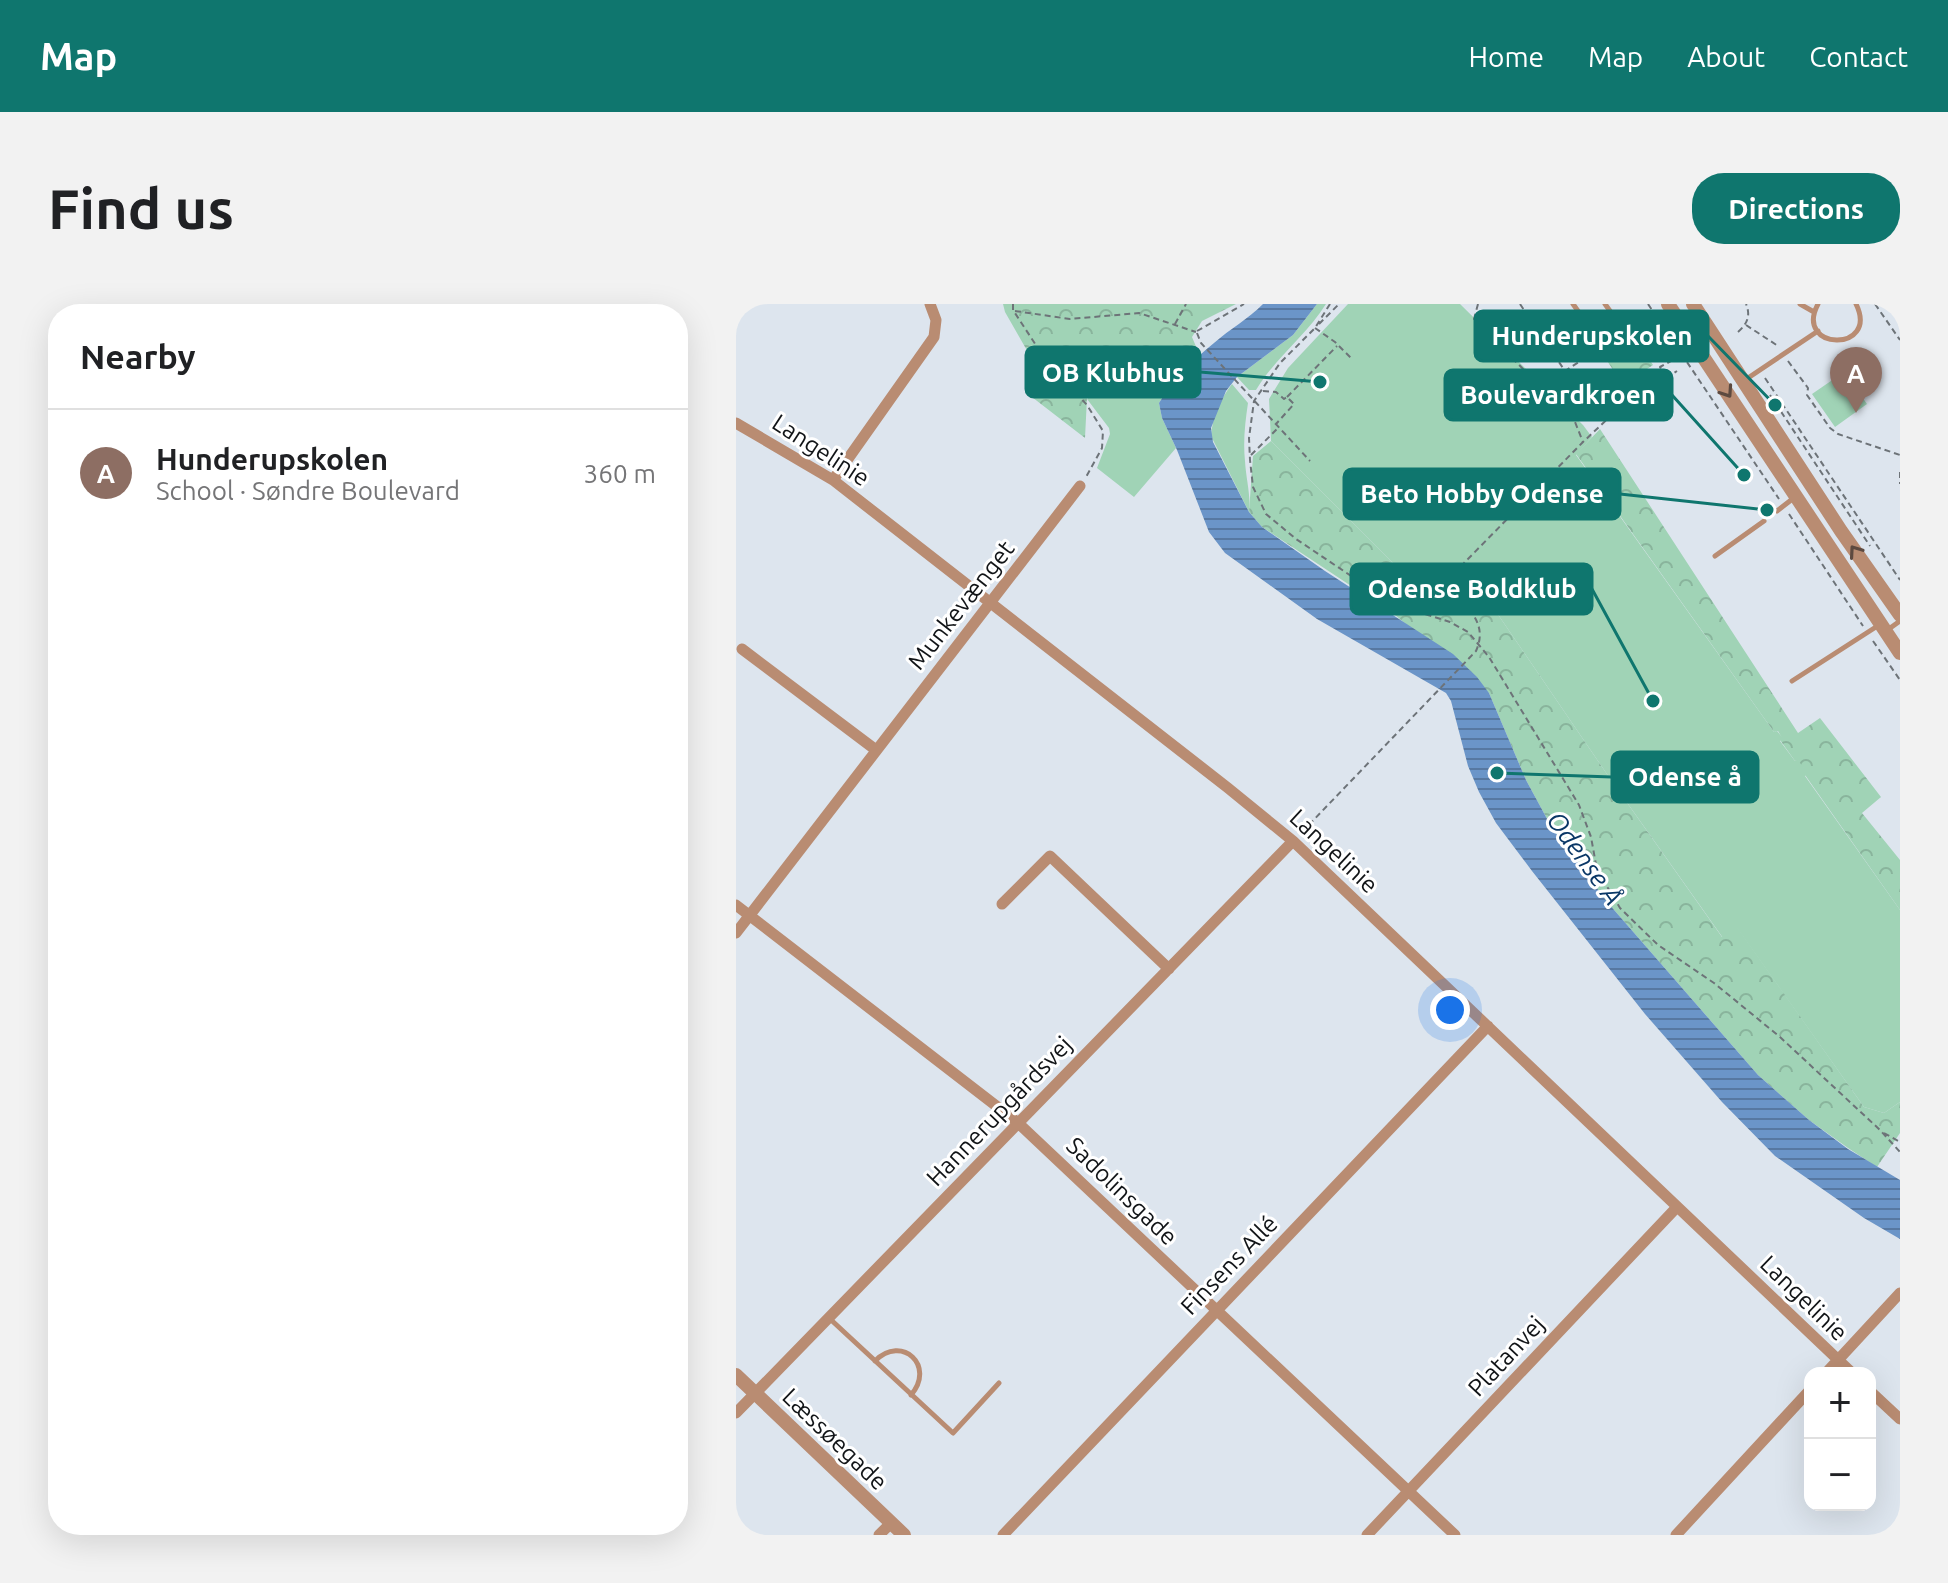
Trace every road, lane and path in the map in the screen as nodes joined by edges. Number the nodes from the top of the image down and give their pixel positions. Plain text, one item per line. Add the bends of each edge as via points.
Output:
1 (930, 304) edge
2 (1013, 304) edge
3 (1186, 304) edge
4 (1244, 304) edge
5 (1330, 304) edge
6 (1339, 304) edge
7 (1478, 304) edge
8 (1520, 304) edge
9 (1573, 304) edge
10 (1605, 304) edge
11 (1648, 304) edge
12 (1668, 304) edge
13 (1693, 304) edge
14 (1746, 304) edge
15 (1800, 304) edge
16 (1818, 304) edge
17 (1856, 304) edge
18 (1875, 304) edge
19 (1013, 310) junction
20 (1610, 311) dead end
21 (1814, 312) junction
22 (1175, 324) junction
23 (1746, 325) junction
24 (1315, 328) junction
25 (1818, 331) junction
26 (1196, 332) junction
27 (1738, 332) dead end
28 (1900, 340) edge
29 (1777, 344) dead end
30 (1338, 345) junction
31 (1603, 346) joint
32 (1784, 354) junction
33 (1682, 355) junction
34 (1351, 358) dead end
35 (1677, 371) dead end
36 (1753, 375) junction
37 (1667, 378) junction
38 (1262, 391) junction
39 (1287, 397) junction
40 (1254, 401) junction
41 (736, 423) edge
42 (1277, 426) junction
43 (1583, 442) junction
44 (1900, 455) edge
45 (1250, 456) junction
46 (1310, 461) dead end
47 (1900, 472) edge
48 (833, 480) junction
49 (1900, 484) edge
50 (1080, 486) joint
51 (1796, 497) junction
52 (1784, 506) junction
53 (1777, 511) dead end
54 (1764, 521) dead end
55 (1872, 550) dead end
56 (1715, 556) dead end
57 (1900, 580) edge
58 (991, 603) junction
59 (1900, 615) edge
60 (1900, 621) edge
61 (1877, 630) junction
62 (1479, 644) junction
63 (742, 649) dead end
64 (1900, 653) edge
65 (1900, 680) edge
66 (1792, 681) dead end
67 (876, 750) junction
68 (1293, 841) junction
69 (1002, 904) dead end
70 (736, 905) edge
71 (749, 916) junction
72 (736, 933) edge
73 (1169, 969) junction
74 (1488, 1026) junction
75 (1017, 1122) junction
76 (1880, 1130) junction
77 (1900, 1142) edge
78 (1900, 1152) edge
79 (1677, 1207) junction
80 (1900, 1293) edge
81 (1216, 1310) junction
82 (828, 1318) junction
83 (1838, 1360) junction
84 (875, 1361) junction
85 (1832, 1367) edge
86 (1846, 1367) edge
87 (736, 1375) edge
88 (999, 1383) dead end
89 (755, 1393) junction
90 (911, 1395) junction
91 (1804, 1396) edge
92 (1876, 1397) edge
93 (736, 1413) edge
94 (1900, 1419) edge
95 (1408, 1491) junction
96 (891, 1523) junction
97 (879, 1535) edge
98 (904, 1535) edge
99 (1003, 1535) edge
100 (1367, 1535) edge
101 (1455, 1535) edge
102 (1676, 1535) edge

1 - 48 street via 936,320 934,337
2 - 19 path
3 - 22 path
4 - 26 path
5 - 24 path
6 - 24 path
7 - 43 path via 1474,319 1575,422
8 - 31 path via 1565,371
9 - 31 lane
10 - 20 lane
11 - 33 path
12 -> 51 street
13 - 36 street
14 - 23 path
15 - 21 lane
16 - 21 lane
17 - 25 lane via 1860,322 1849,338 1830,340
18 - 28 path
19 - 22 path via 1070,319 1139,313
19 - 50 path via 1103,431 1102,448
21 - 25 lane
22 - 26 path
23 - 27 path
23 - 29 path
24 - 30 path
24 - 38 path via 1280,363
25 - 32 lane
26 - 40 path
30 - 34 path
30 - 39 path
32 - 36 lane
32 - 44 path via 1830,428
33 - 37 path via 1660,367
33 - 52 path
35 - 37 path
36 - 55 path
36 - 57 path
59 -> 36 street via 1841,531
37 - 43 path via 1616,411
38 - 39 path
38 - 40 path
39 - 42 path via 1294,404
40 - 42 path
40 - 45 path
41 - 48 street, Langelinie
42 - 45 path
42 - 46 path
43 - 62 path via 1464,563 1459,583 1478,623
45 - 62 path via 1253,487 1266,514 1296,539 1384,598 1459,626
47 - 49 path
48 - 58 street, Langelinie
50 - 58 street, Munkevænget
51 - 52 lane
51 - 61 street
52 - 53 lane
52 - 61 path
54 - 56 lane
58 - 67 street, Munkevænget
58 - 68 street, Langelinie
60 - 61 lane
61 - 64 street
61 - 65 path
61 - 66 lane
62 - 68 path
62 - 76 path via 1579,805 1597,870 1620,908 1658,945 1769,1028
63 - 67 street
67 - 71 street, Munkevænget
68 - 73 street, Hannerupgårdsvej
68 - 74 street, Langelinie
69 - 73 street via 1050,856
70 - 71 street, Sadolinsgade
71 - 72 street, Munkevænget
71 - 75 street, Sadolinsgade
73 - 75 street, Hannerupgårdsvej
74 - 79 street, Langelinie
74 - 81 street, Finsens Allé
75 - 81 street, Sadolinsgade
75 - 82 street, Hannerupgårdsvej
76 - 77 path
76 - 78 path
79 - 83 street, Langelinie
79 - 95 street, Platanvej
80 - 83 street
81 - 95 street, Sadolinsgade
81 - 99 street, Finsens Allé
82 - 84 lane
82 - 89 street, Hannerupgårdsvej
83 - 85 street
83 - 86 street, Langelinie
84 - 90 lane
84 - 90 lane via 889,1351 913,1356 921,1372
87 - 89 street, Læssøegade
88 - 90 lane via 953,1433
89 - 93 street, Hannerupgårdsvej
89 - 96 street, Læssøegade
91 - 102 street
92 - 94 street
95 - 100 street, Platanvej
95 - 101 street, Sadolinsgade
96 - 97 street
96 - 98 street, Læssøegade

